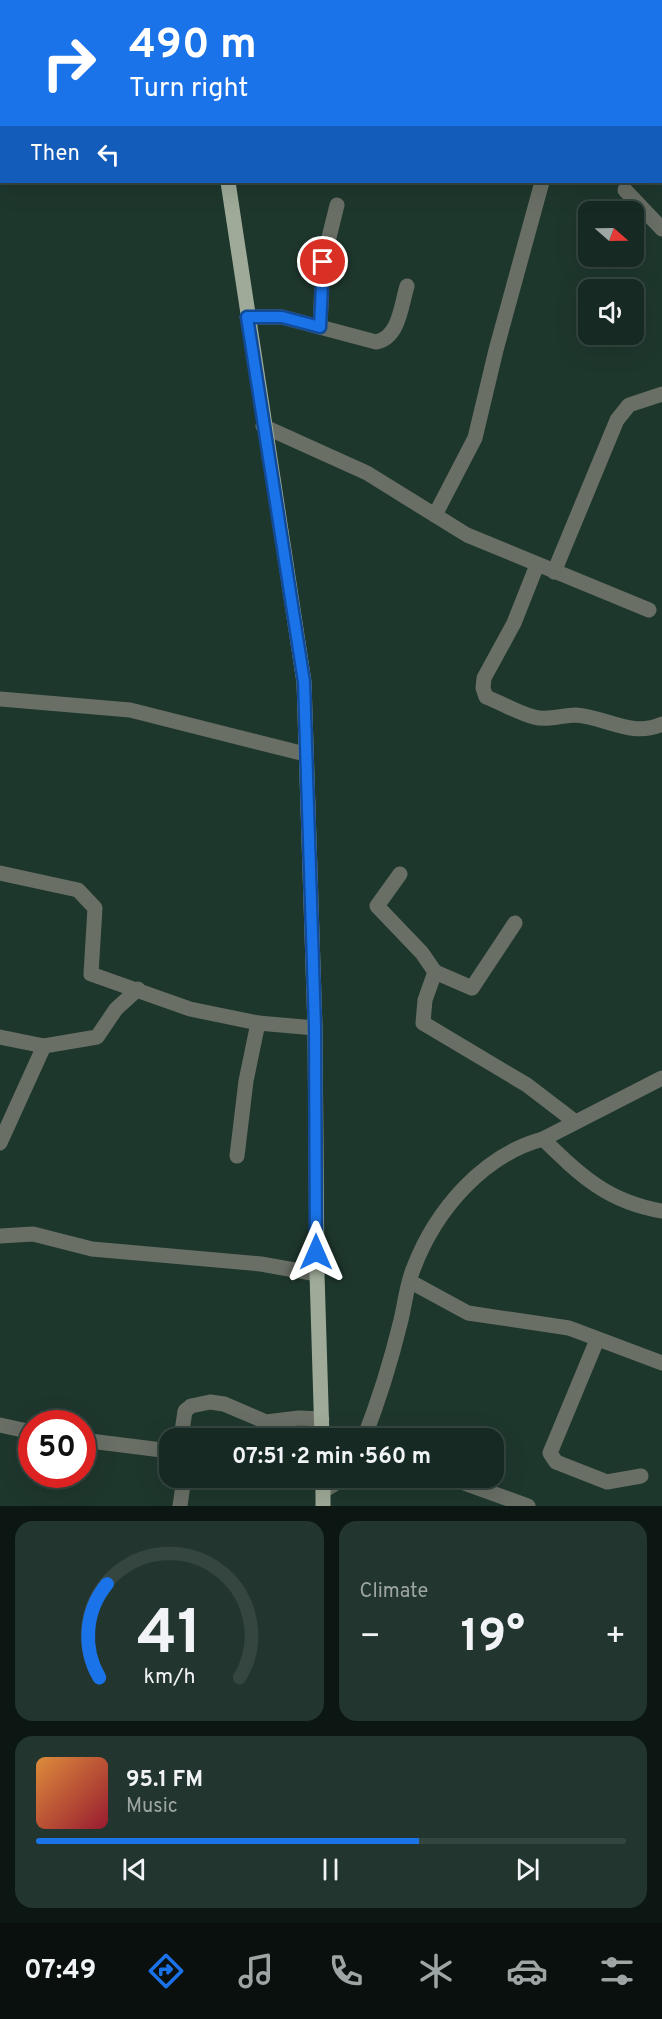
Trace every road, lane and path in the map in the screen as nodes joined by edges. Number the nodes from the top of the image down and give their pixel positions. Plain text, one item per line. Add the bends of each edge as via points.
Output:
1 (228, 183) edge
2 (542, 183) edge
3 (625, 190) dead end
4 (337, 205) dead end
5 (662, 229) edge
6 (406, 286) dead end
7 (247, 317) junction
8 (320, 327) junction
9 (662, 394) edge
10 (263, 426) junction
11 (435, 515) junction
12 (537, 565) junction
13 (554, 572) junction
14 (649, 610) dead end
15 (0, 699) edge
16 (662, 724) edge
17 (305, 754) junction
18 (0, 873) edge
19 (400, 874) dead end
20 (514, 923) dead end
21 (435, 972) junction
22 (138, 989) junction
23 (258, 1023) junction
24 (315, 1028) junction
25 (0, 1037) edge
26 (44, 1046) junction
27 (662, 1078) edge
28 (574, 1121) junction
29 (543, 1139) junction
30 (0, 1143) edge
31 (237, 1156) dead end
32 (662, 1211) edge
33 (0, 1236) edge
34 (317, 1274) junction
35 (411, 1282) junction
36 (597, 1340) junction
37 (662, 1363) edge
38 (322, 1419) junction
39 (0, 1425) edge
40 (182, 1428) edge
41 (322, 1428) edge
42 (368, 1428) edge
43 (18, 1429) edge
44 (96, 1442) edge
45 (159, 1450) edge
46 (641, 1476) dead end
47 (183, 1488) edge
48 (478, 1488) edge
49 (180, 1506) edge
50 (528, 1506) edge

1 - 7 main road
2 - 11 street via 475,438
3 - 5 street
4 - 8 street via 323,262
6 - 8 street via 393,332 386,341 376,342
7 - 8 street via 282,317
7 - 10 main road
9 - 13 street via 629,405 617,420
10 - 11 street via 367,473
10 - 17 main road via 304,682
11 - 12 street via 467,535
12 - 13 street
12 - 16 street via 514,623 484,678 486,697 534,717 576,715 636,730
13 - 14 street
15 - 17 street via 130,710
17 - 24 main road
18 - 22 street via 78,890 94,908 91,974
19 - 21 street via 378,906
20 - 21 street via 471,988
21 - 28 street via 425,1000 423,1023 527,1085
22 - 23 street via 190,1009
22 - 26 street via 116,1009 97,1037
23 - 24 street
23 - 31 street
24 - 34 main road
25 - 26 street
26 - 30 street
27 - 28 street
28 - 29 street
29 - 32 street via 599,1190 643,1208
29 - 35 street via 523,1144 498,1159 454,1197 417,1260
33 - 34 street via 33,1234 92,1249 261,1264
34 - 38 main road
35 - 36 street via 468,1312 569,1328
35 - 42 street via 382,1394
36 - 37 street
36 - 46 street via 550,1453 556,1462 607,1482
38 - 40 street via 266,1422 224,1404 200,1402 185,1411
38 - 41 main road
39 - 43 street
44 - 45 street
47 - 49 street
48 - 50 street

